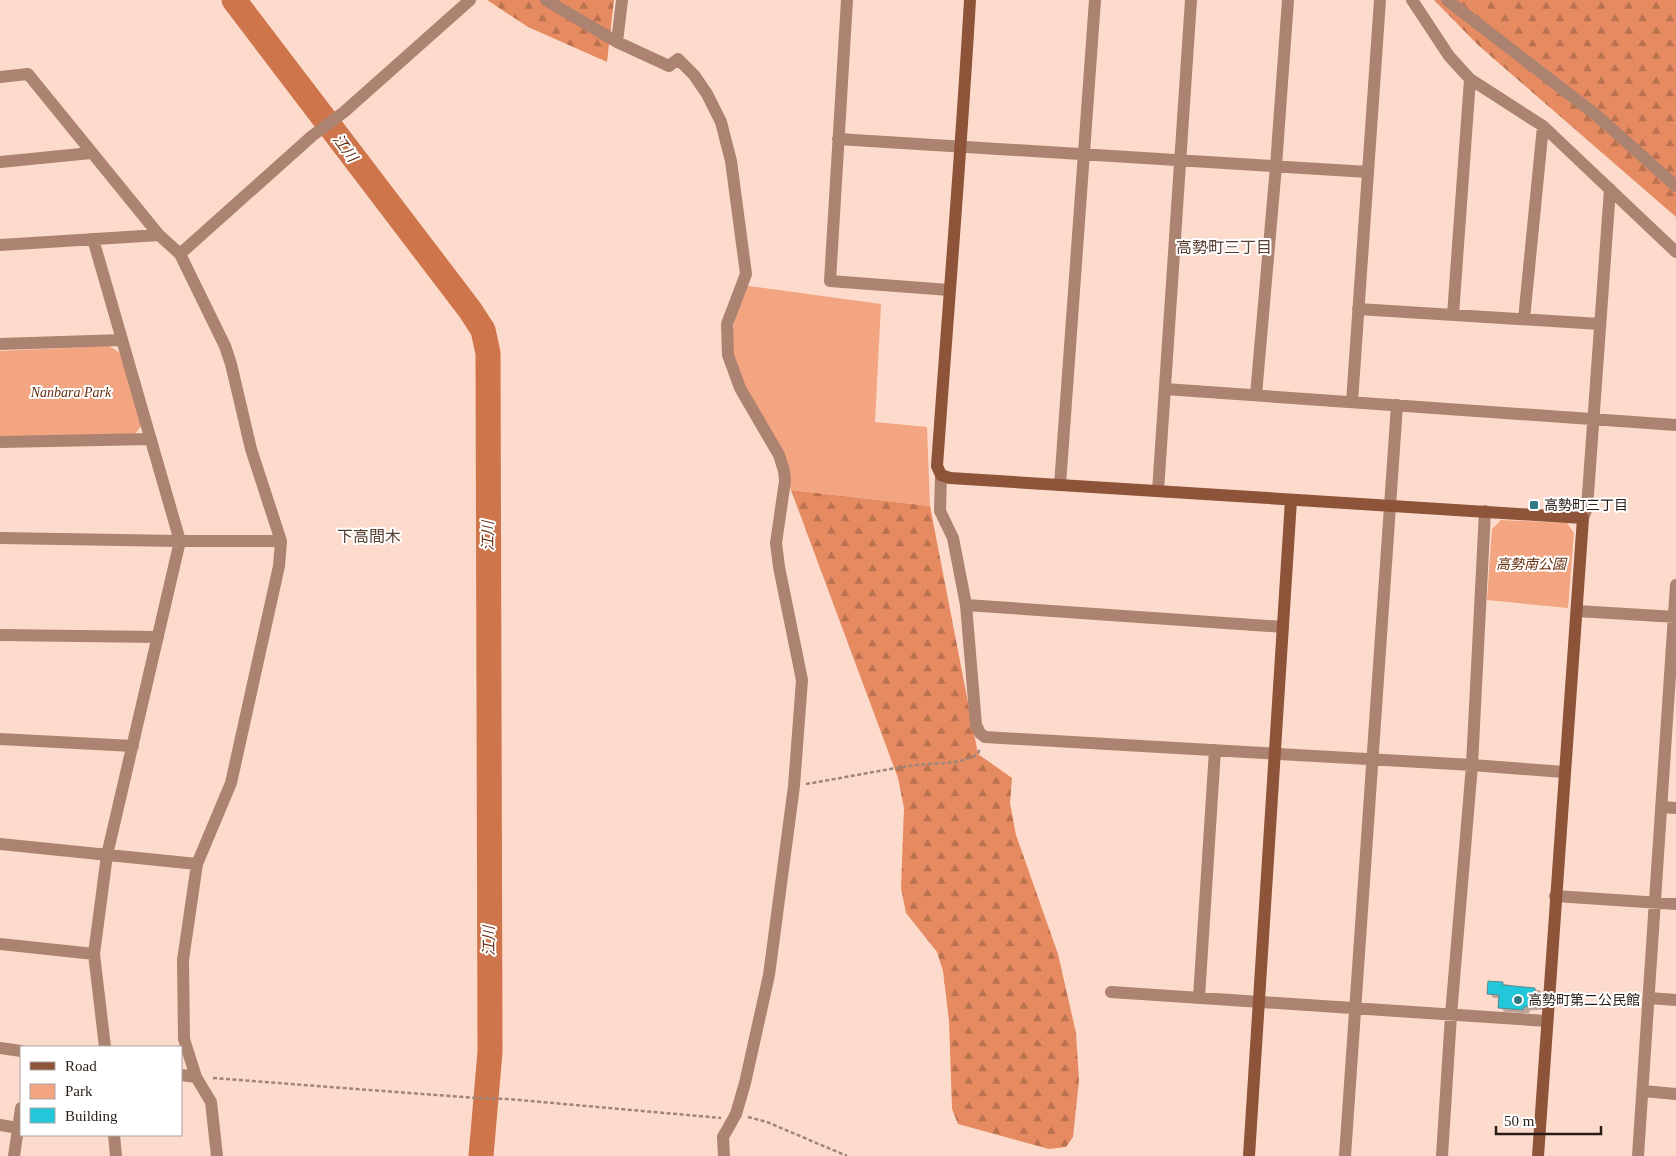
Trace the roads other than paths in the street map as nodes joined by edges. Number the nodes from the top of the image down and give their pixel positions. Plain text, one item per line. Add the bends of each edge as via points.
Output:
1 (470, 0) edge
2 (546, 0) edge
3 (622, 0) edge
4 (848, 0) edge
5 (970, 0) edge
6 (1095, 0) edge
7 (1191, 0) edge
8 (1288, 0) edge
9 (1380, 0) edge
10 (1412, 0) edge
11 (1447, 0) edge
12 (617, 42) junction
13 (0, 77) edge
14 (1470, 79) junction
15 (1543, 126) junction
16 (838, 139) junction
17 (961, 147) junction
18 (91, 153) junction
19 (1084, 154) junction
20 (1180, 160) junction
21 (0, 162) edge
22 (1276, 166) junction
23 (1368, 172) junction
24 (1676, 186) edge
25 (1610, 189) junction
26 (159, 235) junction
27 (93, 239) junction
28 (0, 245) edge
29 (1676, 252) edge
30 (180, 254) junction
31 (949, 290) junction
32 (1358, 309) junction
33 (1453, 315) junction
34 (1524, 320) junction
35 (1600, 324) junction
36 (122, 340) junction
37 (0, 344) edge
38 (1165, 389) junction
39 (1256, 396) junction
40 (1352, 402) junction
41 (1397, 405) junction
42 (1594, 419) junction
43 (1676, 425) edge
44 (151, 439) junction
45 (0, 442) edge
46 (941, 476) junction
47 (1060, 485) junction
48 (1158, 491) junction
49 (1291, 500) junction
50 (1390, 504) junction
51 (1484, 512) junction
52 (1583, 518) junction
53 (0, 538) edge
54 (180, 541) junction
55 (281, 541) junction
56 (1676, 585) edge
57 (966, 605) junction
58 (1577, 611) junction
59 (1675, 617) edge
60 (1283, 627) junction
61 (0, 635) edge
62 (158, 637) junction
63 (1672, 712) edge
64 (0, 738) edge
65 (133, 746) junction
66 (1215, 750) junction
67 (1275, 753) junction
68 (1372, 759) junction
69 (1472, 764) junction
70 (1564, 772) junction
71 (1661, 807) junction
72 (1676, 808) edge
73 (0, 844) edge
74 (107, 855) junction
75 (197, 864) junction
76 (1556, 896) junction
77 (1655, 903) junction
78 (1676, 904) edge
79 (0, 944) edge
80 (94, 954) junction
81 (1111, 992) dead end
82 (1199, 998) junction
83 (1649, 998) junction
84 (1676, 1000) edge
85 (1259, 1002) junction
86 (1355, 1009) junction
87 (1451, 1015) junction
88 (1547, 1021) junction
89 (105, 1046) edge
90 (0, 1048) edge
91 (20, 1051) edge
92 (182, 1075) edge
93 (196, 1077) junction
94 (1643, 1091) junction
95 (1676, 1094) edge
96 (20, 1115) edge
97 (0, 1126) edge
98 (18, 1128) junction
99 (114, 1136) edge
100 (14, 1156) edge
101 (116, 1156) edge
102 (217, 1156) edge
103 (724, 1156) edge
104 (1248, 1156) edge
105 (1345, 1156) edge
106 (1442, 1156) edge
107 (1538, 1156) edge
108 (1638, 1156) edge

1 - 30 street
2 - 12 street
3 - 12 street
4 - 16 street
5 - 17 street
6 - 19 street
7 - 20 street
8 - 22 street
9 - 23 street
10 - 14 street via 1449,56
11 - 24 street via 1595,114
12 - 103 street via 669,66 678,59 694,75 722,122 731,161 746,274 727,324 728,355 740,388 779,455 785,481 776,543 802,680 794,786 769,975 745,1083 734,1117 723,1137
13 - 18 street via 28,74
14 - 15 street
14 - 33 street
15 - 25 street
15 - 34 street
16 - 17 street
16 - 31 street via 830,281
17 - 19 street
17 - 31 street
18 - 21 street
18 - 26 street
19 - 20 street
19 - 47 street
20 - 22 street
20 - 38 street
22 - 23 street
22 - 39 street
23 - 32 street
25 - 29 street
25 - 35 street
26 - 27 street
26 - 30 street
27 - 28 street
27 - 36 street
30 - 55 street via 225,346 251,449
31 - 46 street via 937,466
32 - 33 street
32 - 40 street
33 - 34 street
34 - 35 street
35 - 42 street
36 - 37 street
36 - 44 street
38 - 39 street
38 - 48 street
39 - 40 street
40 - 41 street
41 - 42 street
41 - 50 street
42 - 43 street
42 - 52 street via 1588,508
44 - 45 street
44 - 54 street
46 - 47 street
46 - 57 street via 940,511 953,538
47 - 48 street
48 - 49 street
49 - 50 street
49 - 60 street
50 - 51 street
50 - 68 street
51 - 52 street
51 - 69 street
52 - 58 street
53 - 54 street
54 - 55 street
54 - 62 street
55 - 75 street via 279,566 231,782
56 - 59 street
57 - 60 street
57 - 66 street via 976,725 984,737
58 - 59 street
58 - 70 street
59 - 63 street
60 - 67 street
61 - 62 street
62 - 65 street
63 - 71 street
64 - 65 street
65 - 74 street
66 - 67 street
66 - 82 street
67 - 68 street
67 - 85 street
68 - 69 street
68 - 86 street
69 - 70 street
69 - 87 street
70 - 76 street
71 - 72 street
71 - 77 street
73 - 74 street
74 - 75 street
74 - 80 street
75 - 93 street via 183,960 182,994 184,1038
76 - 77 street
76 - 88 street
77 - 78 street
77 - 83 street
79 - 80 street
80 - 89 street
81 - 82 street
82 - 85 street
83 - 84 street
83 - 94 street
85 - 86 street
85 - 104 street
86 - 87 street
86 - 105 street
87 - 88 street
87 - 106 street
88 - 107 street
90 - 91 street
92 - 93 street
93 - 102 street via 211,1102
94 - 95 street
94 - 108 street
96 - 98 street
97 - 98 street
98 - 100 street
99 - 101 street

